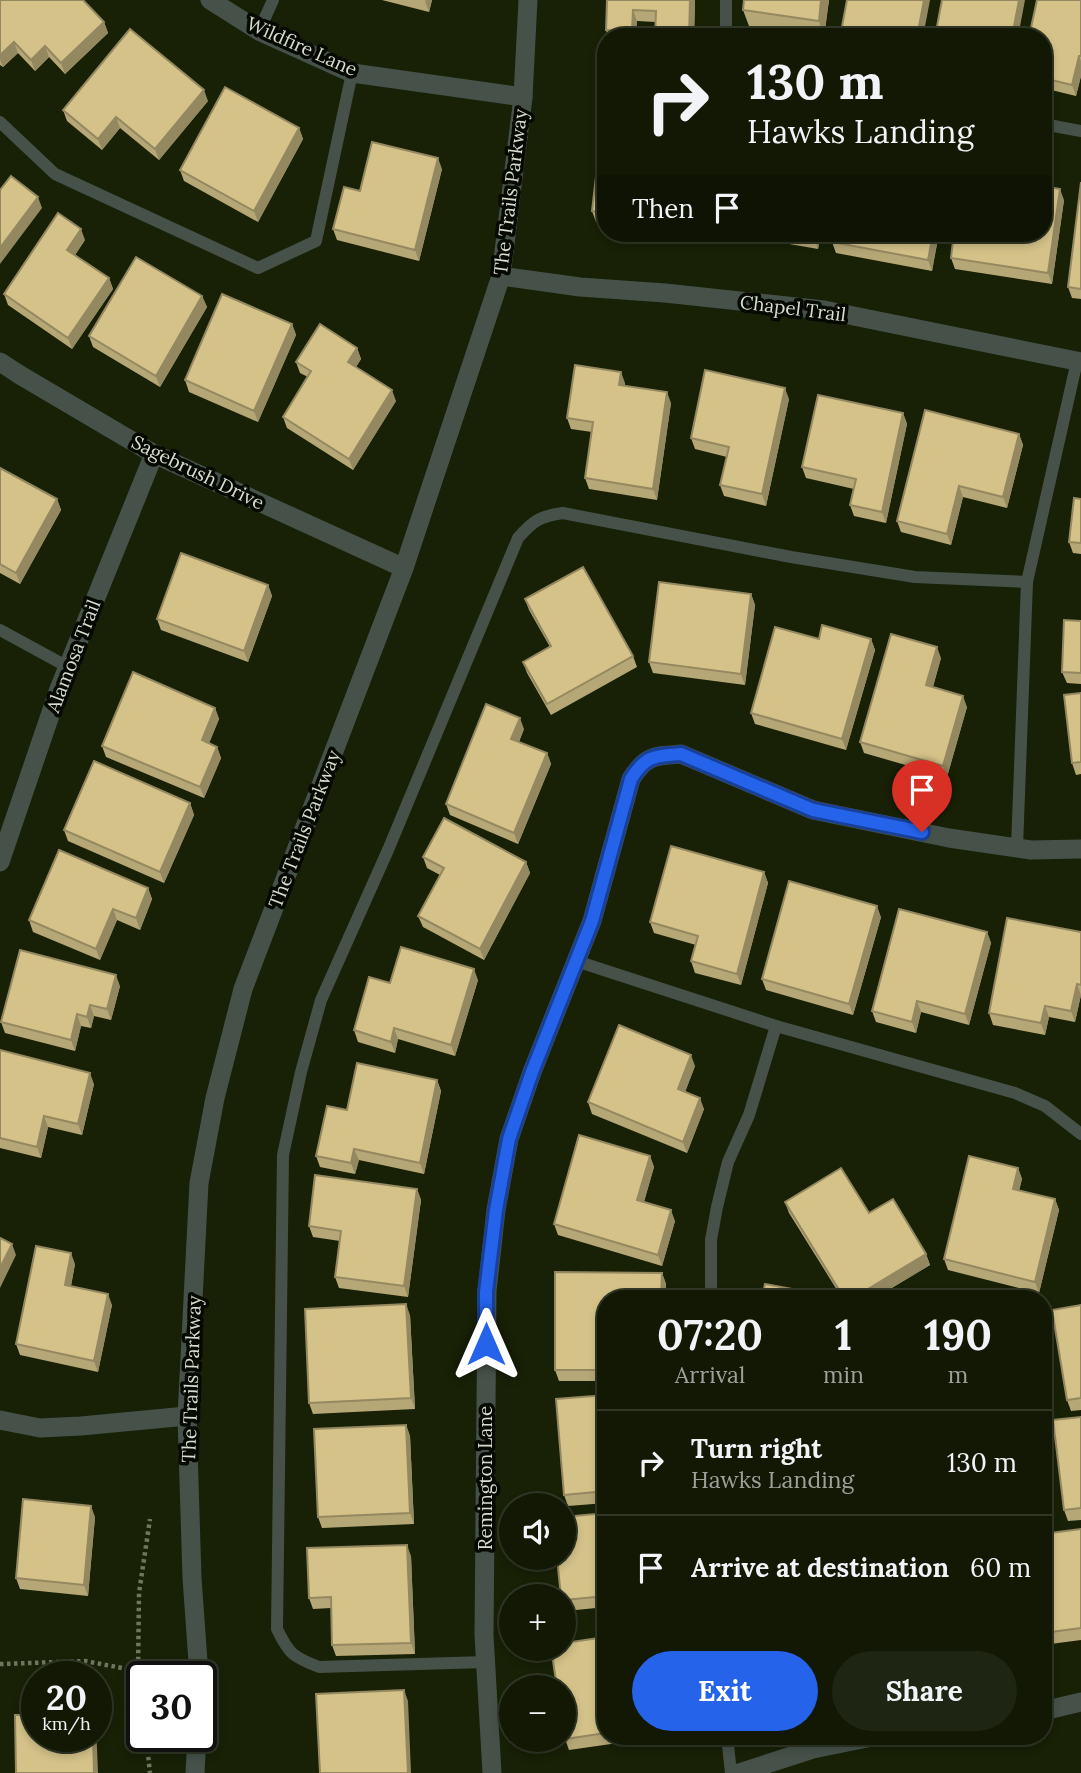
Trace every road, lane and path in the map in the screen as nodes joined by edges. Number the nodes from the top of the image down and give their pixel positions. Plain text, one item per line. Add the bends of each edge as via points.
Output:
1 (210, 0) edge
2 (273, 0) edge
3 (528, 0) edge
4 (726, 0) edge
5 (726, 28) edge
6 (259, 31) junction
7 (352, 73) junction
8 (523, 97) junction
9 (0, 122) edge
10 (1052, 126) edge
11 (1081, 131) edge
12 (501, 276) junction
13 (1079, 361) edge
14 (0, 362) edge
15 (154, 454) junction
16 (404, 568) junction
17 (1027, 582) junction
18 (0, 630) edge
19 (68, 667) junction
20 (1017, 846) junction
21 (1081, 849) edge
22 (1, 856) edge
23 (576, 961) junction
24 (776, 1026) junction
25 (1081, 1134) edge
26 (711, 1290) edge
27 (187, 1416) junction
28 (0, 1420) edge
29 (150, 1519) dead end
30 (138, 1661) edge
31 (199, 1661) edge
32 (486, 1662) junction
33 (0, 1664) edge
34 (126, 1669) edge
35 (1081, 1702) edge
36 (1052, 1709) edge
37 (728, 1745) edge
38 (833, 1745) edge
39 (148, 1752) edge
40 (196, 1752) edge
41 (150, 1773) edge
42 (195, 1773) edge
43 (492, 1773) edge
44 (731, 1773) edge
45 (739, 1773) edge

1 - 6 street, Wildfire Lane
2 - 6 lane
3 - 8 street, The Trails Parkway
4 - 5 lane
6 - 7 street, Wildfire Lane
7 - 8 street, Wildfire Lane
7 - 9 lane via 316,241 258,268 55,174
8 - 12 street, The Trails Parkway
10 - 11 lane
12 - 13 street, Chapel Trail via 824,310
12 - 16 street, The Trails Parkway
13 - 17 lane
14 - 15 street, Sagebrush Drive
15 - 16 street, Sagebrush Drive
15 - 19 street, Alamosa Trail
16 - 27 street, The Trails Parkway via 243,989 215,1098 199,1183
17 - 20 lane
17 - 32 lane via 915,577 563,513 531,523 517,538 321,1000 283,1155 277,1629 299,1660 319,1667
18 - 19 lane
19 - 22 street, Alamosa Trail
20 - 21 street
20 - 23 street, Remington Lane via 949,838 813,810 681,754 657,755 640,765 631,779 592,921
23 - 24 lane
23 - 32 street, Remington Lane via 509,1139 496,1210 486,1292
24 - 25 lane via 1015,1093 1045,1106
24 - 26 lane via 717,1207 711,1240
27 - 28 street via 40,1428
27 - 31 street, The Trails Parkway
29 - 30 path via 139,1593
32 - 43 street, Remington Lane
33 - 34 path via 85,1661
35 - 36 street
37 - 44 lane
38 - 45 street
39 - 41 path
40 - 42 street

